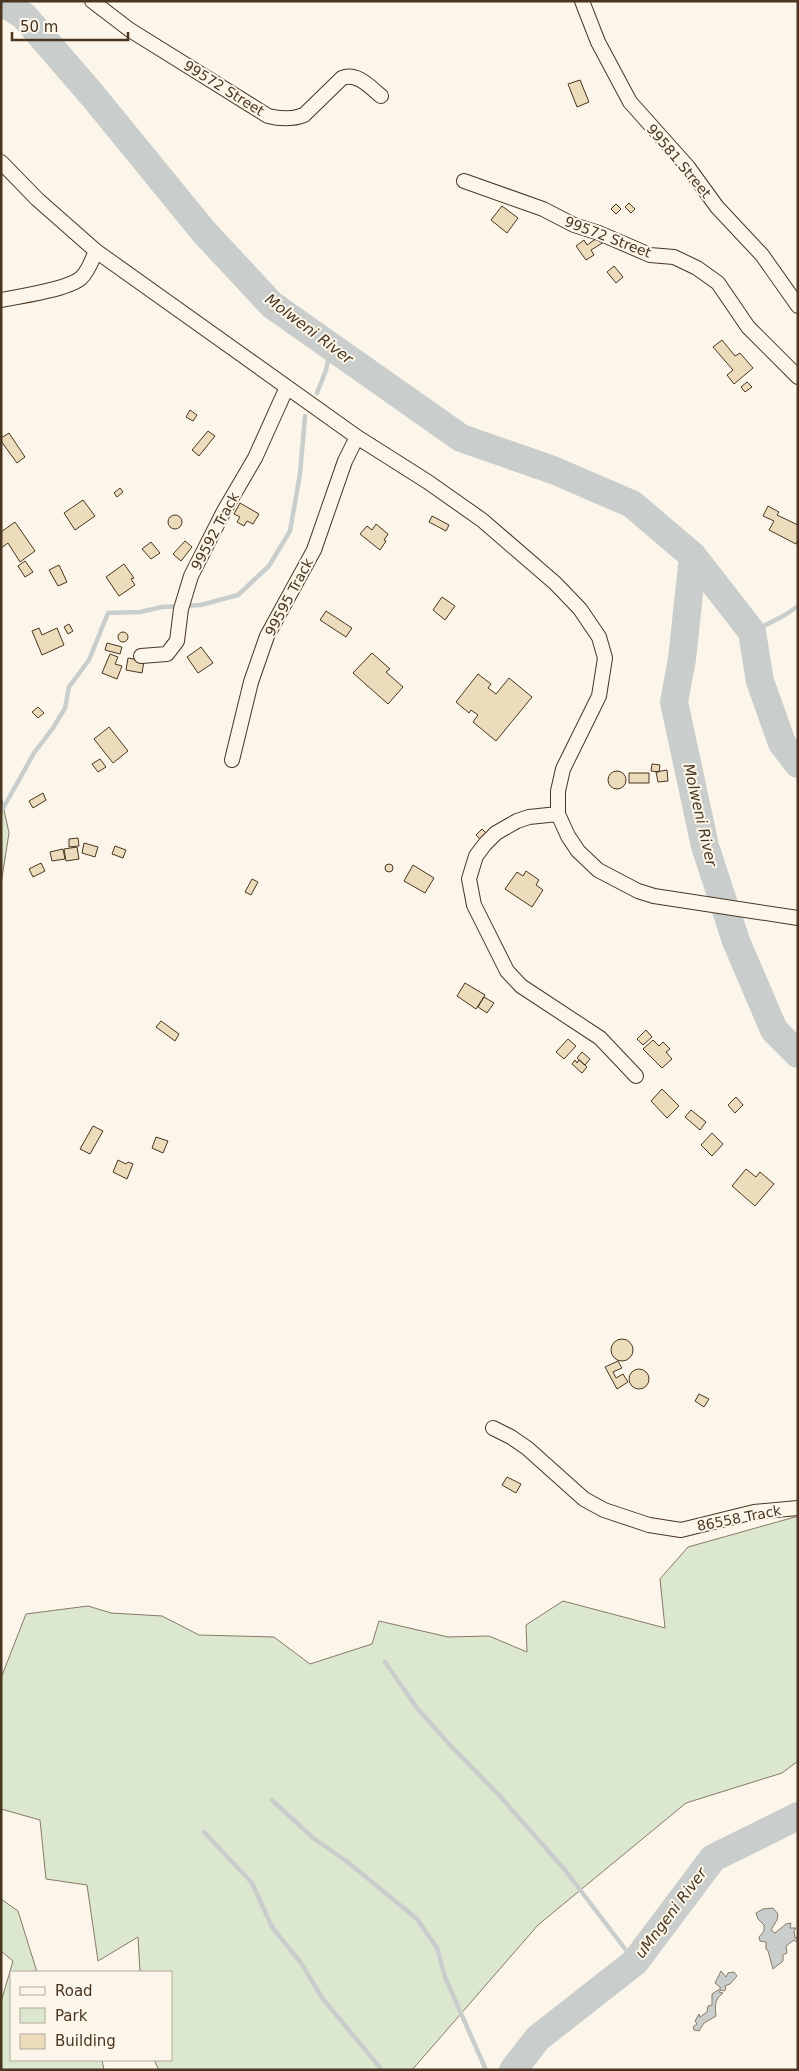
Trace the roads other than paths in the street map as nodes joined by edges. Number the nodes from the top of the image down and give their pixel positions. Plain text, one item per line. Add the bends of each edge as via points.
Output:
1 (92, 1) edge
2 (582, 1) edge
3 (381, 96) dead end
4 (1, 162) edge
5 (464, 180) dead end
6 (96, 251) junction
7 (1, 300) edge
8 (798, 306) edge
9 (798, 377) edge
10 (286, 387) junction
11 (357, 437) junction
12 (141, 656) dead end
13 (232, 760) dead end
14 (558, 814) junction
15 (798, 918) edge
16 (636, 1076) dead end
17 (493, 1428) dead end
18 (798, 1508) edge

1 - 3 street, 99572 Street via 130,30 268,116 283,119 304,115 336,83 349,75
2 - 8 street, 99581 Street via 598,42 630,102 762,255
4 - 6 street
5 - 9 street, 99572 Street via 543,209 650,255 674,257 697,268 718,282 748,327
6 - 7 street via 84,274 75,282
6 - 10 street
10 - 11 street
10 - 12 street, 99592 Track via 254,458 191,576 181,609 177,641 167,654
11 - 13 street, 99595 Track via 345,461 314,550 267,636 251,682
11 - 14 street via 482,520 555,583 580,609 600,637 605,658 599,696 563,769 558,791
14 - 15 street via 578,851 598,870 638,891
14 - 16 street via 529,817 496,833 476,856 469,879 474,905 507,971 521,986 600,1038
17 - 18 street, 86558 Track via 527,1448 584,1499 604,1510 650,1525 681,1530 754,1512

